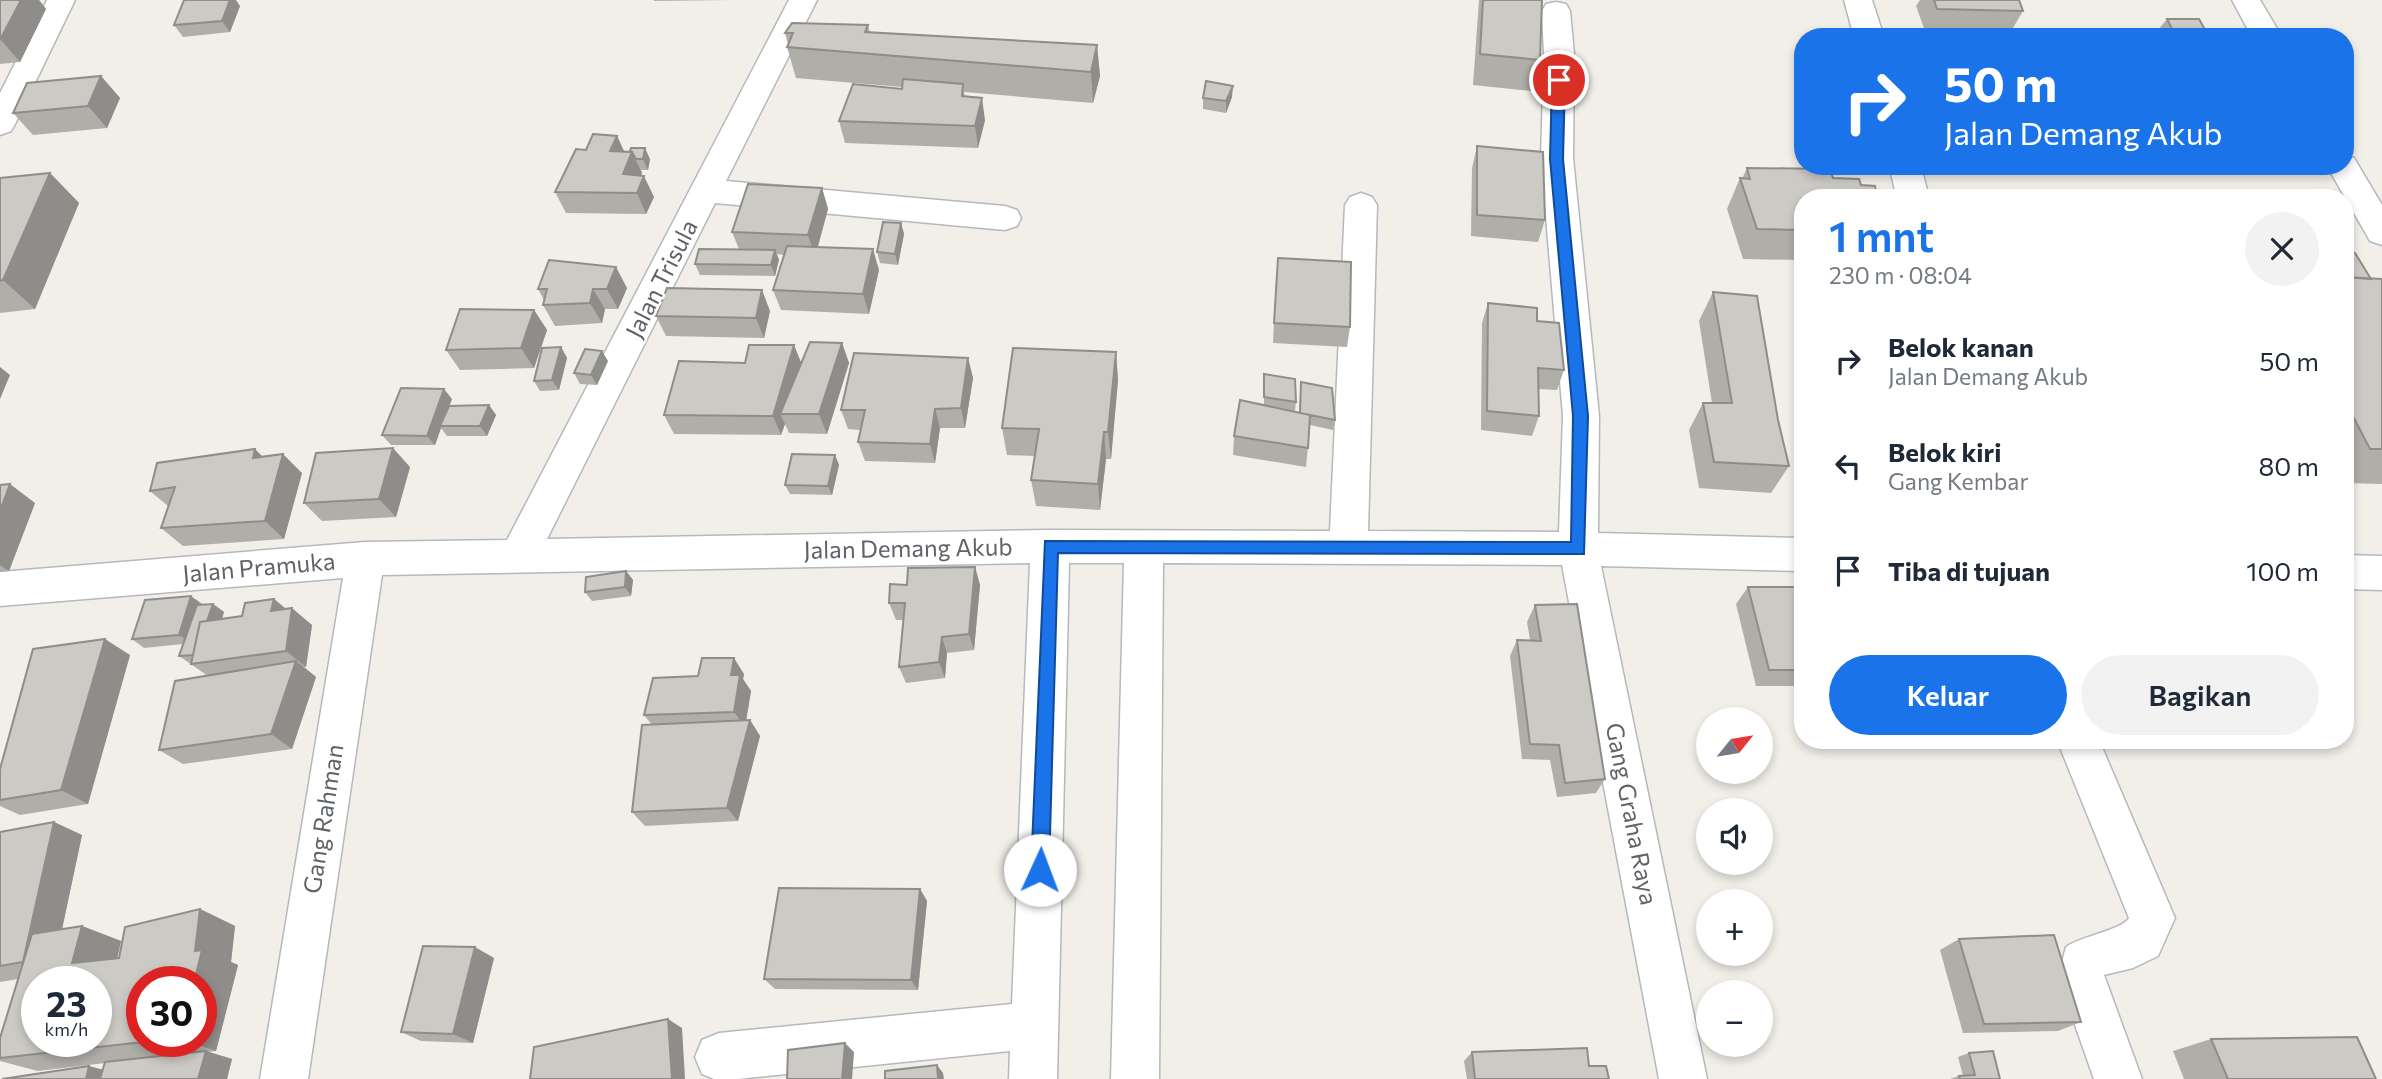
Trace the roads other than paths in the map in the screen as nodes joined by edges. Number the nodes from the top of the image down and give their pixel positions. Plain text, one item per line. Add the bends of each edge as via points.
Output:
1 (61, 0) edge
2 (803, 0) edge
3 (1858, 0) edge
4 (2246, 0) edge
5 (1556, 11) dead end
6 (1866, 28) edge
7 (2262, 28) edge
8 (0, 124) edge
9 (2348, 175) edge
10 (706, 191) junction
11 (1361, 205) dead end
12 (1005, 218) dead end
13 (2382, 233) edge
14 (1050, 546) junction
15 (1144, 549) junction
16 (1348, 549) junction
17 (1578, 549) junction
18 (1794, 554) edge
19 (518, 557) junction
20 (365, 559) junction
21 (2354, 572) edge
22 (2382, 573) edge
23 (0, 589) edge
24 (2082, 749) edge
25 (1034, 1025) junction
26 (719, 1057) dead end
27 (284, 1079) edge
28 (1032, 1079) edge
29 (1135, 1079) edge
30 (1683, 1079) edge
31 (2118, 1079) edge

1 - 8 street
2 - 10 street, Jalan Trisula
3 - 6 street
4 - 7 street
5 - 17 street, Gang Graha Raya via 1557,159 1581,416
9 - 13 street
10 - 12 street
10 - 19 street, Jalan Trisula
11 - 16 street
14 - 15 street, Jalan Demang Akub
14 - 19 street, Jalan Demang Akub
14 - 25 street
15 - 16 street, Jalan Demang Akub
15 - 29 street
16 - 17 street, Jalan Demang Akub
17 - 18 street, Jalan Demang Akub
17 - 30 street, Gang Graha Raya
19 - 20 street, Jalan Pramuka
20 - 23 street, Jalan Pramuka
20 - 27 street, Gang Rahman
21 - 22 street
24 - 31 street via 2152,918 2145,938 2081,963 2081,977
25 - 26 street
25 - 28 street

